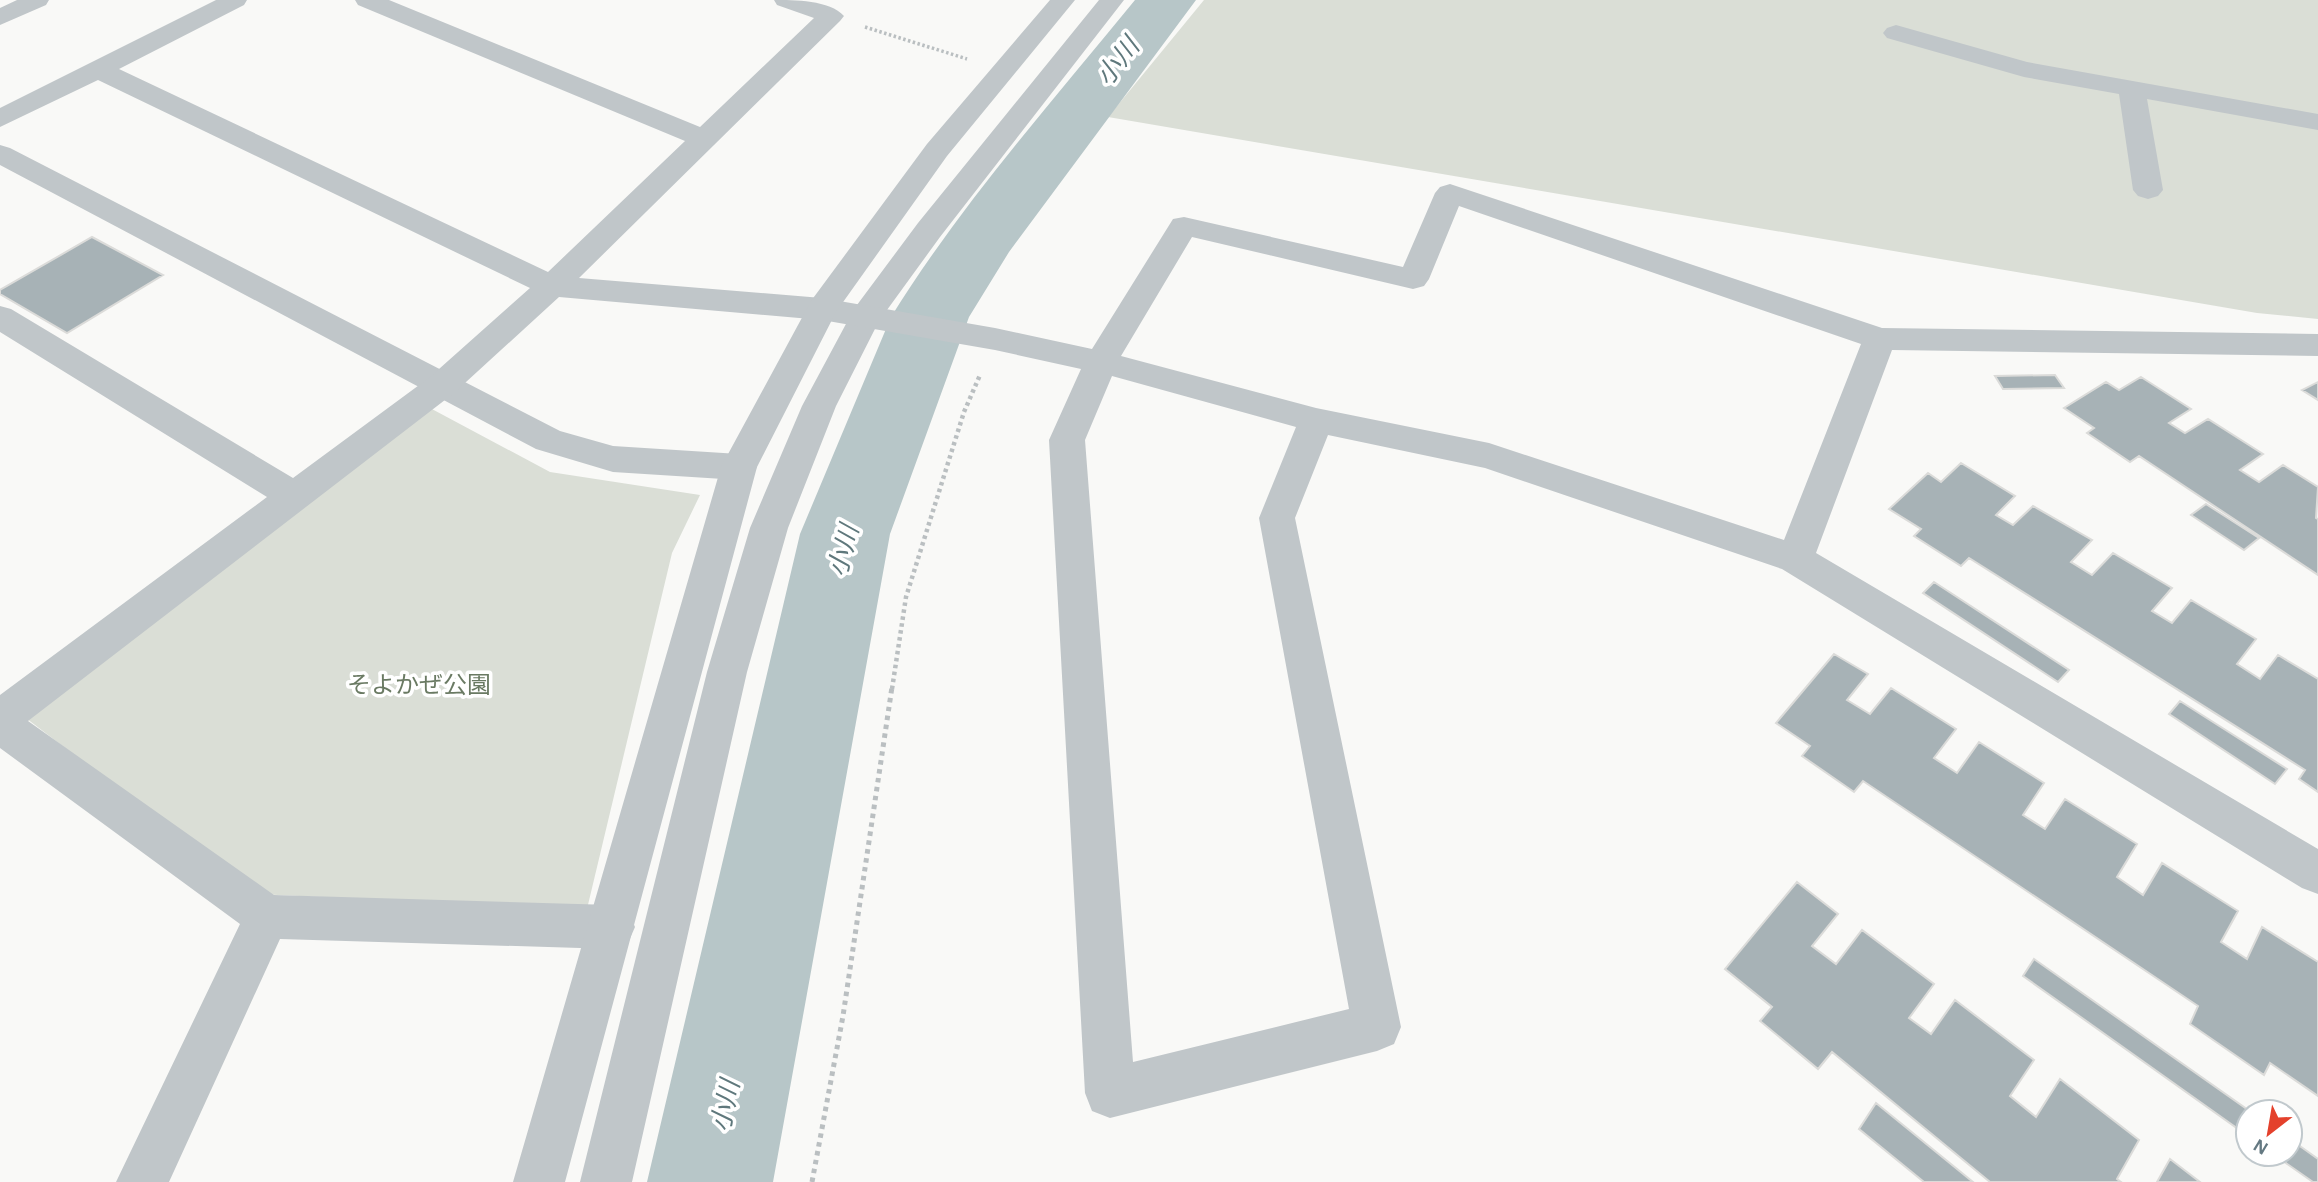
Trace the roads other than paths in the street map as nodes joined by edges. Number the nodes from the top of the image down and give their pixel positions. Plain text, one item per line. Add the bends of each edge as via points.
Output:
1 (37, 0) edge
2 (235, 0) edge
3 (367, 0) edge
4 (786, 0) edge
5 (1063, 0) edge
6 (1112, 0) edge
7 (0, 17) edge
8 (1896, 33) dead end
9 (97, 69) junction
10 (2131, 87) junction
11 (0, 119) edge
12 (2318, 122) edge
13 (702, 138) junction
14 (0, 154) edge
15 (2148, 190) dead end
16 (552, 286) junction
17 (824, 310) junction
18 (0, 317) edge
19 (865, 317) junction
20 (1880, 339) junction
21 (2318, 345) edge
22 (1101, 362) junction
23 (442, 385) junction
24 (1316, 420) junction
25 (739, 467) junction
26 (294, 496) junction
27 (1795, 559) junction
28 (0, 718) edge
29 (0, 724) edge
30 (2318, 873) edge
31 (267, 917) junction
32 (612, 927) junction
33 (142, 1182) edge
34 (539, 1182) edge
35 (606, 1182) edge

1 - 7 street
2 - 9 street
3 - 13 street
4 - 13 street via 831,16
5 - 17 street via 937,150
6 - 19 street
8 - 10 street via 2024,69
9 - 11 street
9 - 16 street
10 - 12 street
10 - 15 street
13 - 16 street
14 - 23 street
16 - 17 street
16 - 23 street
17 - 19 street
17 - 25 street
18 - 26 street
19 - 22 street
19 - 35 street via 819,406 769,528 727,672
20 - 21 street
20 - 22 street via 1450,194 1413,279 1184,226
20 - 27 street
22 - 24 street
22 - 24 street via 1067,440 1110,1093 1377,1027 1277,518
23 - 25 street via 548,440 613,459
23 - 26 street
24 - 27 street via 1489,456
25 - 32 street
26 - 28 street
27 - 30 street
29 - 31 street
31 - 32 street
31 - 33 street
32 - 34 street

